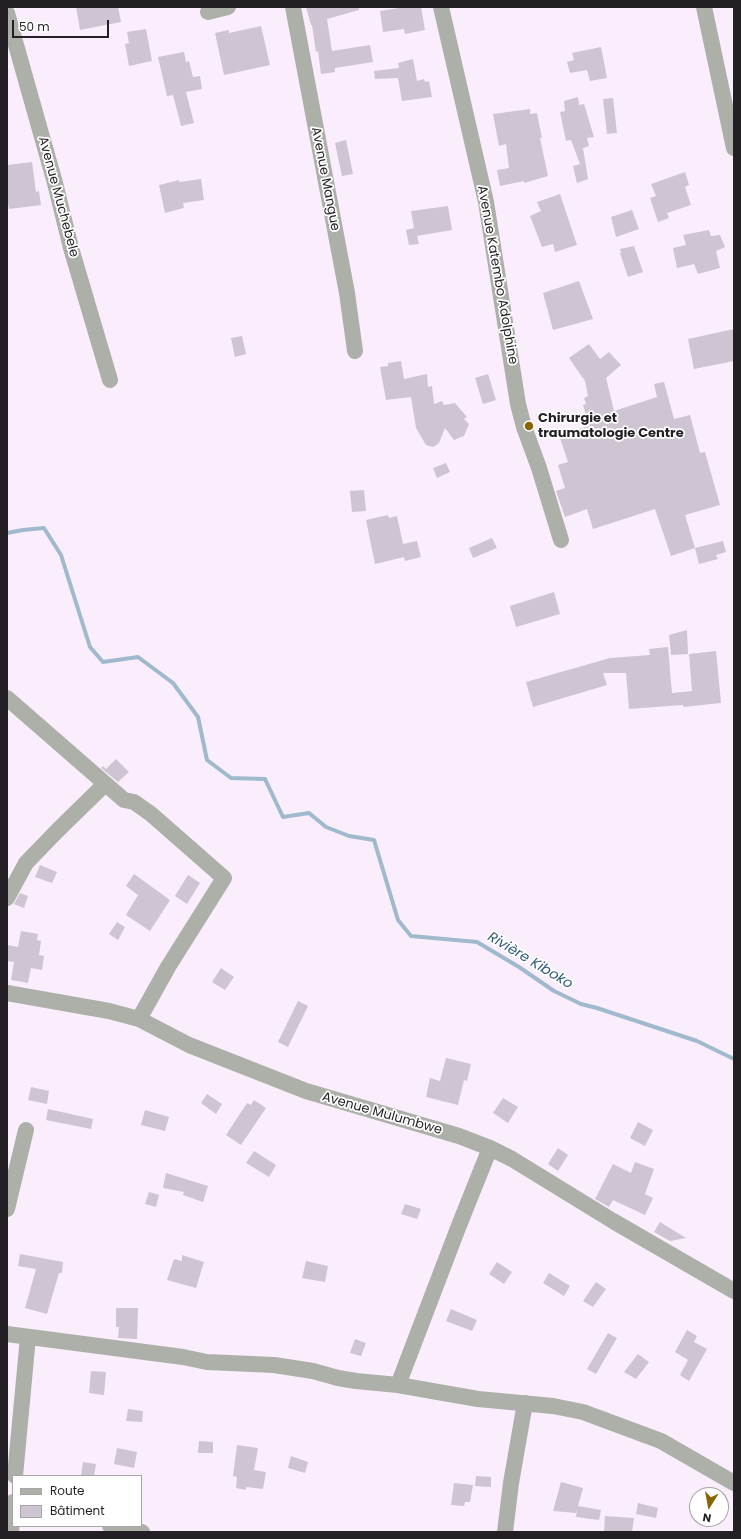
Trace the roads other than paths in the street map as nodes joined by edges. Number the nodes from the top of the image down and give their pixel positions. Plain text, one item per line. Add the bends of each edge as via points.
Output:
1 (228, 7) edge
2 (293, 7) edge
3 (441, 7) edge
4 (704, 7) edge
5 (208, 12) dead end
6 (7, 13) edge
7 (734, 148) edge
8 (355, 351) dead end
9 (110, 380) dead end
10 (561, 540) dead end
11 (7, 698) edge
12 (105, 784) junction
13 (7, 898) edge
14 (7, 994) edge
15 (139, 1019) junction
16 (26, 1130) dead end
17 (490, 1148) junction
18 (7, 1209) edge
19 (734, 1291) edge
20 (7, 1334) edge
21 (28, 1337) junction
22 (398, 1385) junction
23 (525, 1403) junction
24 (15, 1475) edge
25 (734, 1483) edge
26 (11, 1507) edge
27 (115, 1527) edge
28 (11, 1532) edge
29 (142, 1532) edge
30 (505, 1532) edge

1 - 5 street
2 - 8 street, Avenue Mangue via 347,293
3 - 10 street, Avenue Katembo Adolphine via 486,202 518,404
4 - 7 street
6 - 9 street, Avenue Muchebele
11 - 12 street
12 - 13 street via 26,863
12 - 15 street via 124,800 134,802 151,814 224,878 168,967
14 - 15 street, Avenue Mulumbwe via 109,1011
15 - 17 street, Avenue Mulumbwe via 189,1045 306,1092 459,1136
16 - 18 street
17 - 19 street, Avenue Mulumbwe
17 - 22 street
20 - 21 street
21 - 22 street via 207,1362 274,1365 356,1381
21 - 24 street
22 - 23 street via 478,1399
23 - 25 street via 583,1412 646,1435
23 - 30 street
26 - 28 street
27 - 29 street

